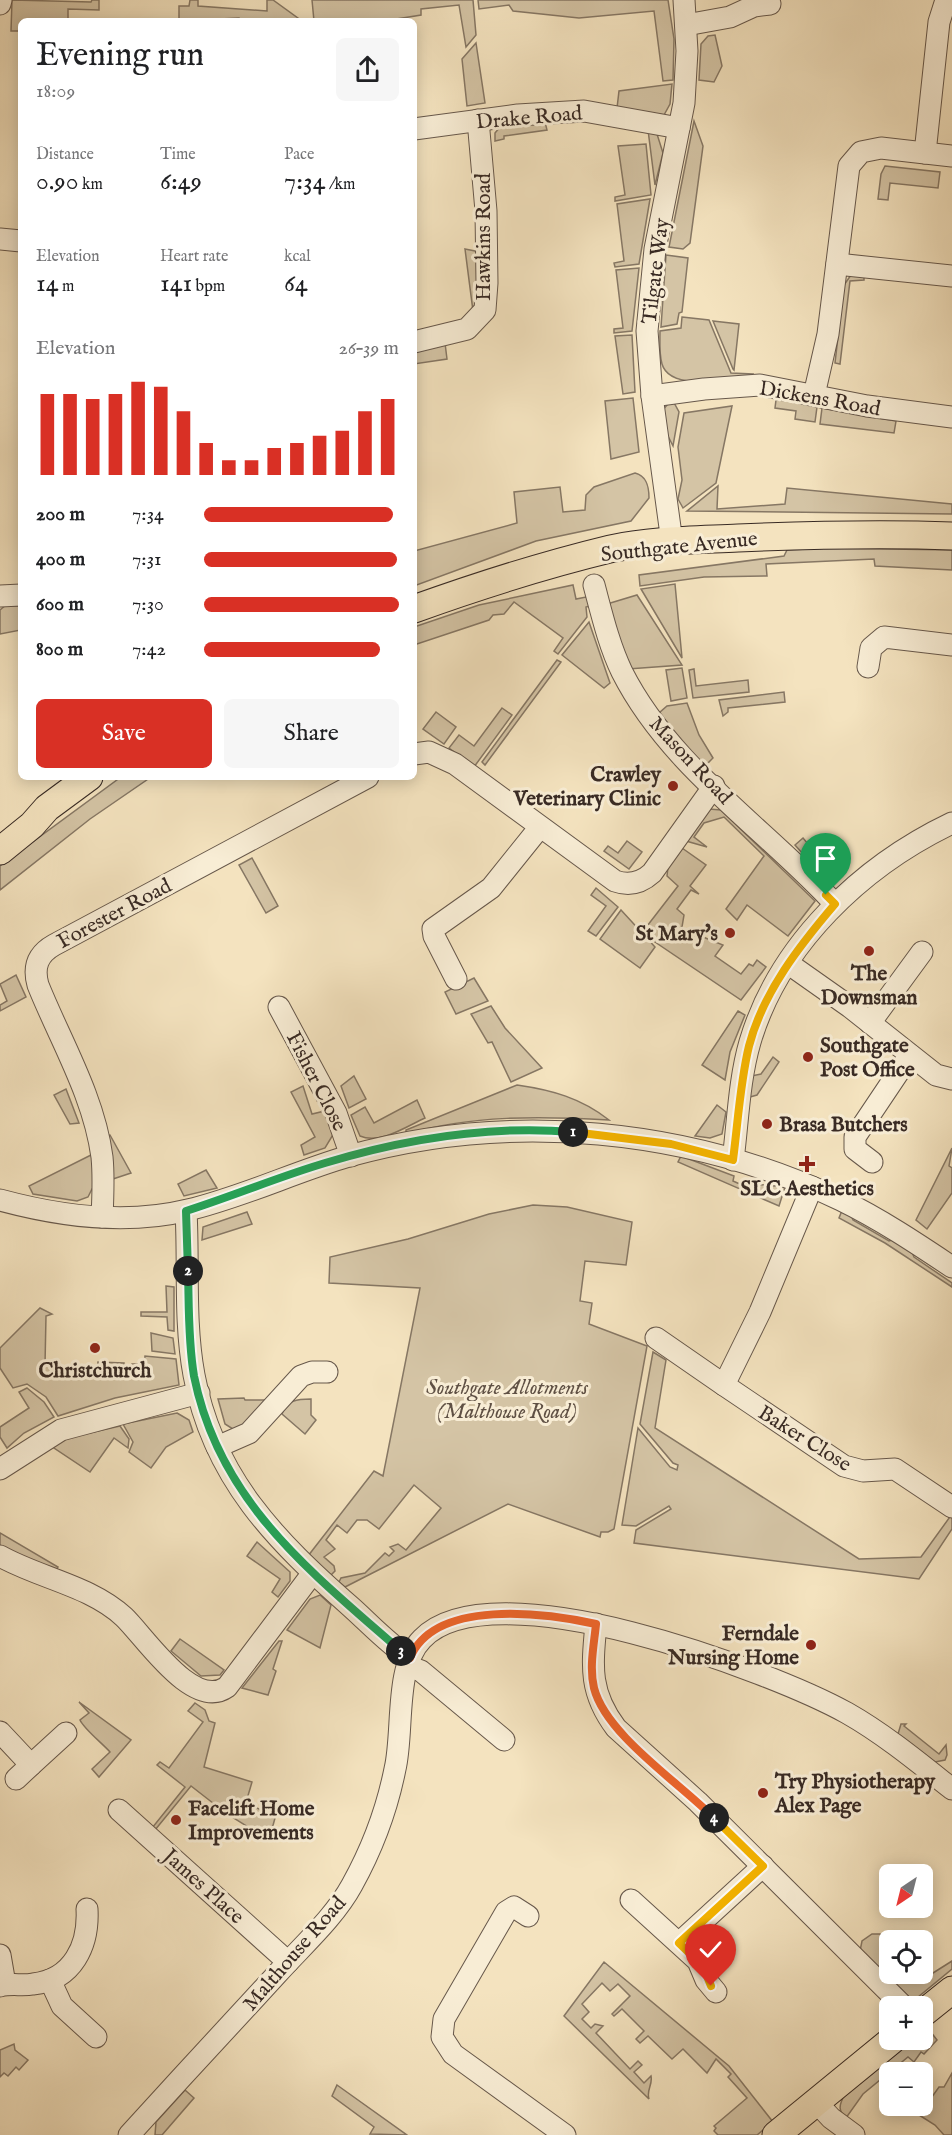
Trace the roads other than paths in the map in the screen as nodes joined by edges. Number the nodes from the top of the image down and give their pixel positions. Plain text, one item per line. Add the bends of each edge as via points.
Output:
1 (684, 0) edge
2 (946, 0) edge
3 (770, 4) dead end
4 (686, 25) junction
5 (478, 120) junction
6 (679, 128) junction
7 (417, 129) edge
8 (925, 153) junction
9 (952, 156) edge
10 (0, 239) edge
11 (18, 241) edge
12 (837, 264) junction
13 (952, 276) edge
14 (417, 341) edge
15 (814, 395) junction
16 (652, 396) junction
17 (952, 417) edge
18 (952, 536) edge
19 (672, 542) junction
20 (594, 585) dead end
21 (18, 595) edge
22 (0, 596) edge
23 (417, 608) edge
24 (952, 645) edge
25 (868, 667) dead end
26 (417, 754) edge
27 (59, 780) edge
28 (85, 780) edge
29 (363, 780) edge
30 (714, 786) junction
31 (47, 808) junction
32 (952, 823) edge
33 (0, 826) edge
34 (540, 827) junction
35 (0, 839) edge
36 (0, 851) edge
37 (835, 904) junction
38 (922, 952) dead end
39 (789, 964) junction
40 (456, 979) dead end
41 (279, 1007) dead end
42 (870, 1023) junction
43 (910, 1055) junction
44 (952, 1079) edge
45 (351, 1155) junction
46 (733, 1160) junction
47 (872, 1162) dead end
48 (812, 1187) junction
49 (0, 1200) edge
50 (186, 1211) junction
51 (102, 1216) junction
52 (952, 1267) edge
53 (656, 1338) dead end
54 (327, 1372) dead end
55 (724, 1386) junction
56 (198, 1393) junction
57 (217, 1447) junction
58 (0, 1469) edge
59 (952, 1507) edge
60 (0, 1556) edge
61 (312, 1574) junction
62 (596, 1624) junction
63 (409, 1662) junction
64 (0, 1732) edge
65 (66, 1733) dead end
66 (504, 1740) dead end
67 (952, 1789) edge
68 (119, 1810) dead end
69 (763, 1866) junction
70 (631, 1900) dead end
71 (87, 1909) dead end
72 (528, 1916) dead end
73 (679, 1943) junction
74 (0, 1955) edge
75 (288, 1962) junction
76 (50, 1980) junction
77 (3, 1985) edge
78 (952, 1990) edge
79 (716, 1992) dead end
80 (893, 1996) edge
81 (933, 2005) edge
82 (96, 2037) dead end
83 (880, 2050) edge
84 (817, 2103) junction
85 (131, 2134) edge
86 (565, 2135) edge
87 (776, 2135) edge
88 (854, 2135) edge

1 - 4 street, Tilgate Way
2 - 8 street via 939,22
3 - 4 street
4 - 6 street, Tilgate Way via 686,80
5 - 6 street, Drake Road via 584,111
5 - 7 street, Drake Road
5 - 14 street, Hawkins Road via 486,211 485,309 467,329
6 - 16 street, Tilgate Way via 647,308
8 - 9 street
8 - 12 street via 881,147 854,158 847,176
10 - 11 street
12 - 13 street
12 - 15 street via 828,334
15 - 16 street, Dickens Road via 760,386
15 - 17 street, Dickens Road
16 - 19 street, Tilgate Way
18 - 19 main road, Southgate Avenue via 887,533
19 - 23 main road, Southgate Avenue via 612,549
20 - 30 street, Mason Road via 614,654 633,691 670,742
21 - 22 street
24 - 25 street via 884,638 871,648
26 - 34 street via 429,752 455,764
27 - 33 main road
28 - 31 main road
29 - 51 street, Forester Road via 48,948 40,957 35,968 38,985 98,1136 103,1175
30 - 34 street via 652,873 632,884 615,881
30 - 37 street, Mason Road
31 - 35 street
31 - 36 main road
32 - 37 street via 905,848
34 - 40 street via 490,888 433,929
37 - 39 street
38 - 42 street
39 - 42 street
39 - 46 street via 773,988 750,1044
41 - 45 street, Fisher Close via 336,1113
42 - 43 street
43 - 44 street via 936,1075
43 - 47 street via 855,1137 855,1149
45 - 46 street via 455,1134 569,1131 671,1144
45 - 50 street
46 - 48 street
48 - 52 street via 881,1222
48 - 55 street
49 - 51 street via 51,1212
50 - 51 street
50 - 56 street via 190,1348
53 - 55 street, Baker Close
54 - 57 street via 302,1376 249,1433
55 - 59 street, Baker Close via 844,1466 863,1471 895,1469
56 - 57 street
56 - 58 street via 61,1430
57 - 61 street via 260,1518
60 - 61 street via 108,1605 180,1677 212,1693 227,1687
61 - 63 street
62 - 63 street, Malthouse Road via 543,1616 470,1618 427,1633 414,1648
62 - 67 street, Malthouse Road via 696,1652 814,1697 864,1724
62 - 69 street via 592,1674 606,1714 629,1742
63 - 66 street
63 - 75 street, Malthouse Road via 396,1765 375,1834 342,1901
64 - 65 street via 24,1772
68 - 75 street, James Place
69 - 73 street
69 - 80 street
70 - 73 street
71 - 76 street via 97,1932 76,1960
72 - 86 street via 514,1906 506,1912 444,2019 442,2037 453,2054
73 - 79 street via 703,1966 706,1980
74 - 77 street
75 - 85 street, Malthouse Road
76 - 77 street
76 - 82 street via 62,2006
78 - 81 main road
83 - 84 main road
84 - 87 main road
84 - 88 street

